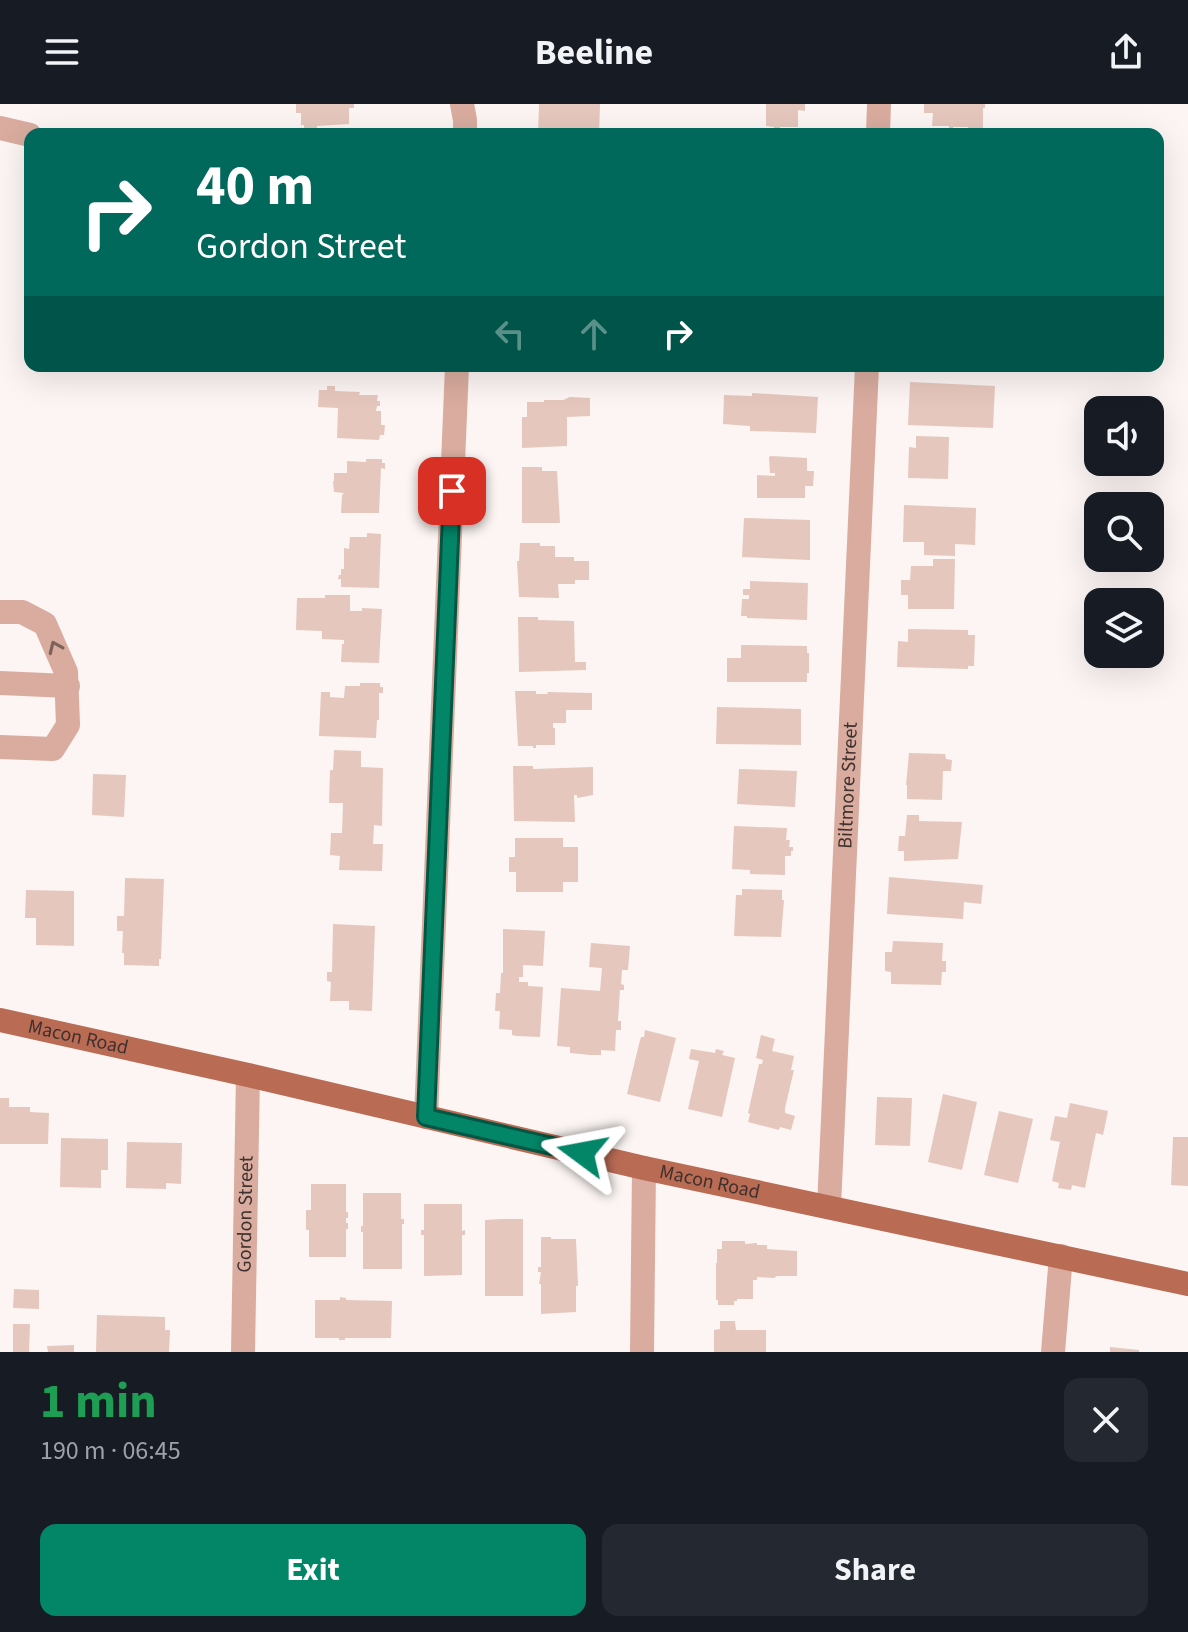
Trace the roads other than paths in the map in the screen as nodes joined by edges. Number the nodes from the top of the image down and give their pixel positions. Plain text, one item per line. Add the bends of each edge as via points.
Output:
1 (462, 104) edge
2 (879, 104) edge
3 (0, 128) edge
4 (465, 128) edge
5 (878, 128) edge
6 (24, 134) edge
7 (457, 372) edge
8 (867, 372) edge
9 (0, 612) edge
10 (0, 683) edge
11 (68, 686) junction
12 (0, 747) edge
13 (0, 1020) edge
14 (248, 1075) junction
15 (426, 1117) junction
16 (644, 1168) junction
17 (829, 1207) junction
18 (1061, 1256) junction
19 (1188, 1284) edge
20 (243, 1352) edge
21 (642, 1352) edge
22 (1053, 1352) edge

1 - 4 street
2 - 5 street
3 - 6 street
7 - 15 street
8 - 17 street, Biltmore Street
11 -> 9 street via 45,624 22,612
10 - 11 street
11 - 12 street via 68,725 53,749
13 - 14 main road, Macon Road
14 - 15 main road, Macon Road
14 - 20 street, Gordon Street
15 - 16 main road, Macon Road
16 - 17 main road, Macon Road
16 - 21 street
17 - 18 main road, Macon Road
18 - 19 main road, Macon Road
18 - 22 street

